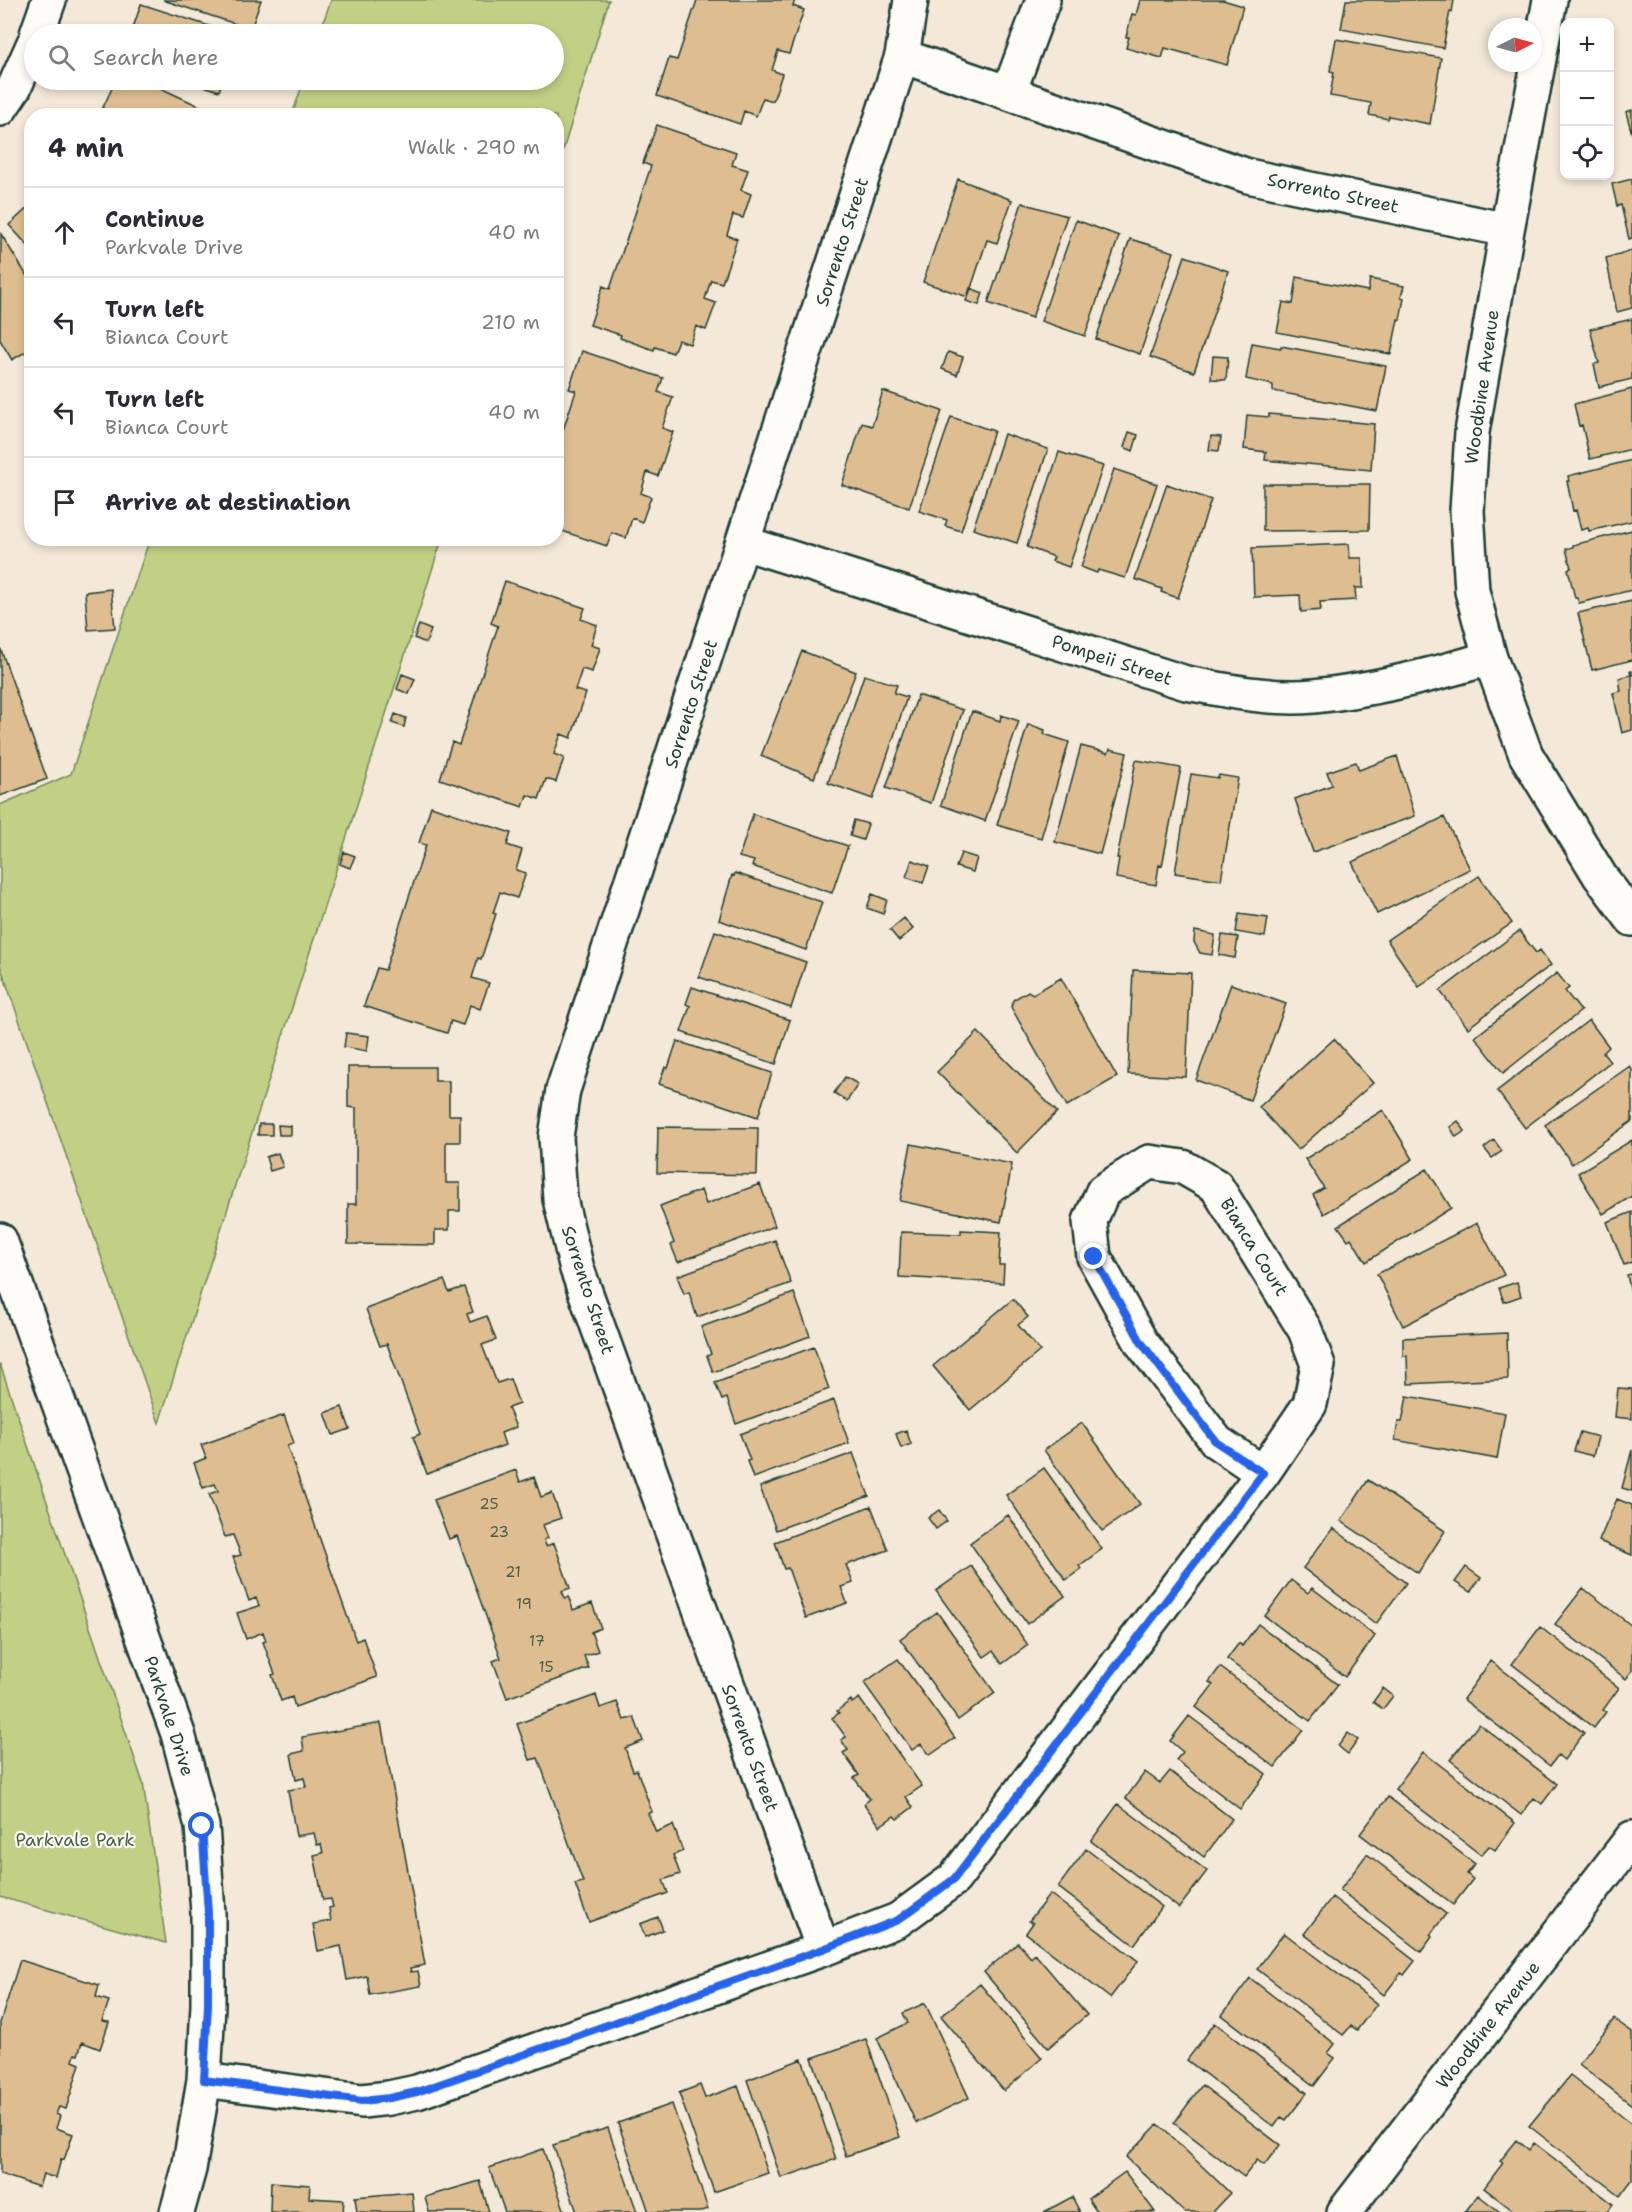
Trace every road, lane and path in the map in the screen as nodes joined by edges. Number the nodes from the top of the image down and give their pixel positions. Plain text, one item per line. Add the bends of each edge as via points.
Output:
1 (49, 0) edge
2 (911, 0) edge
3 (1043, 0) edge
4 (1550, 0) edge
5 (41, 24) edge
6 (902, 56) junction
7 (24, 66) edge
8 (1009, 92) junction
9 (0, 109) edge
10 (1507, 230) junction
11 (744, 543) junction
12 (1490, 658) junction
13 (1632, 919) edge
14 (0, 1240) edge
15 (1263, 1473) junction
16 (1632, 1838) edge
17 (823, 1949) junction
18 (204, 2080) junction
19 (177, 2212) edge
20 (1344, 2212) edge

1 - 5 street
2 - 6 street
3 - 8 street
4 - 10 street, Woodbine Avenue
6 - 8 street, Sorrento Street
6 - 11 street, Sorrento Street
7 - 9 street
8 - 10 street, Sorrento Street via 1248,176
10 - 12 street, Woodbine Avenue via 1472,432 1467,511 1472,591
11 - 12 street, Pompeii Street via 1186,683 1252,695 1313,696 1418,679
11 - 17 street, Sorrento Street via 563,1090 556,1137 560,1199 577,1269
12 - 13 street, Woodbine Avenue via 1526,755 1600,876
14 - 18 street, Parkvale Drive via 178,1734 202,1826 208,1913
15 - 15 street, Bianca Court via 1310,1404 1318,1365 1309,1339 1216,1186 1184,1167 1149,1162 1103,1191 1090,1221 1094,1257 1141,1342 1216,1442
15 - 17 street, Bianca Court via 954,1879 898,1920
16 - 20 street, Woodbine Avenue
17 - 18 street, Bianca Court via 417,2092 389,2098 362,2101
18 - 19 street, Parkvale Drive via 189,2169

